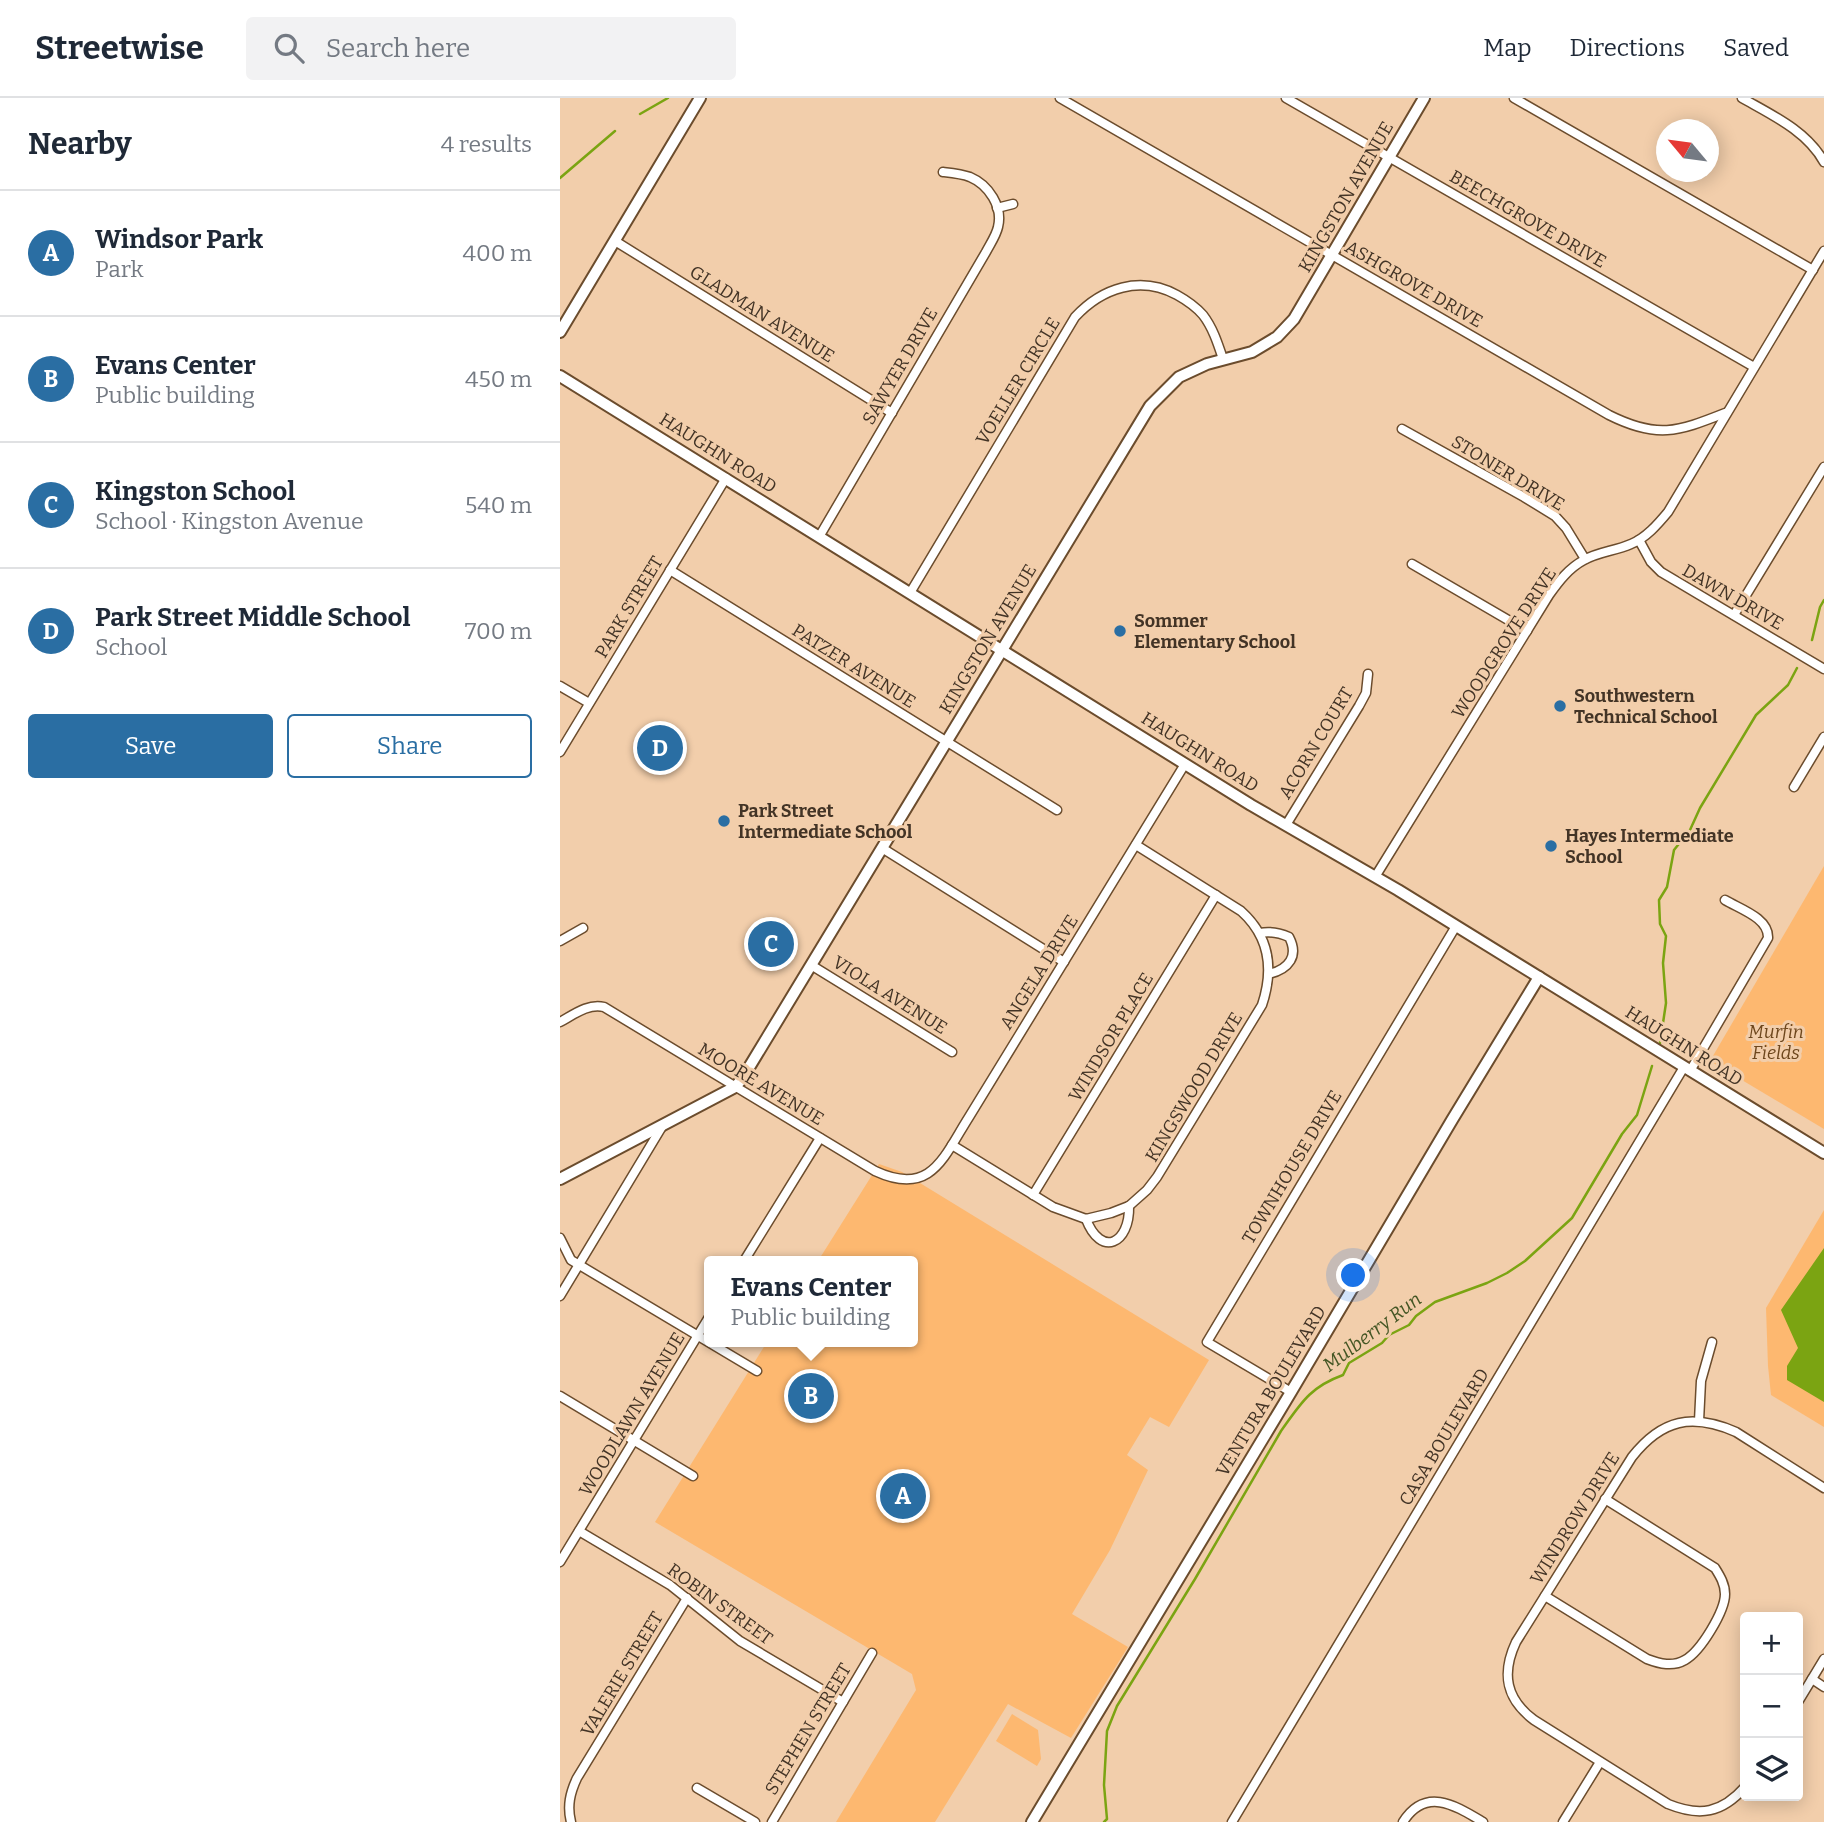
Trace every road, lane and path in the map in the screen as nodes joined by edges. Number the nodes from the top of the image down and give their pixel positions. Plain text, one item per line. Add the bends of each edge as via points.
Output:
1 (700, 98) edge
2 (1060, 98) edge
3 (1286, 98) edge
4 (1423, 98) edge
5 (1514, 98) edge
6 (1742, 98) edge
7 (1389, 157) junction
8 (1824, 162) edge
9 (943, 172) dead end
10 (1013, 204) dead end
11 (997, 208) junction
12 (615, 241) junction
13 (1824, 251) edge
14 (1333, 256) junction
15 (1812, 270) junction
16 (560, 332) edge
17 (1223, 359) junction
18 (1754, 367) junction
19 (560, 376) edge
20 (1727, 412) junction
21 (892, 413) junction
22 (1402, 429) dead end
23 (1824, 467) edge
24 (726, 478) junction
25 (819, 537) junction
26 (1639, 540) junction
27 (1585, 559) junction
28 (1412, 564) dead end
29 (670, 570) junction
30 (910, 593) junction
31 (1734, 615) junction
32 (1527, 631) junction
33 (1002, 650) junction
34 (1824, 668) edge
35 (1368, 674) dead end
36 (560, 686) edge
37 (589, 703) junction
38 (1824, 737) edge
39 (947, 742) junction
40 (560, 752) edge
41 (1185, 764) junction
42 (1794, 787) dead end
43 (1057, 810) dead end
44 (1286, 825) junction
45 (1136, 845) junction
46 (882, 848) junction
47 (1375, 877) junction
48 (1216, 895) junction
49 (1725, 900) dead end
50 (1455, 926) junction
51 (583, 928) dead end
52 (1260, 933) junction
53 (560, 941) edge
54 (1064, 962) junction
55 (811, 965) junction
56 (1269, 974) junction
57 (1539, 977) junction
58 (560, 1022) edge
59 (952, 1052) dead end
60 (1687, 1069) junction
61 (735, 1087) junction
62 (663, 1125) junction
63 (820, 1138) junction
64 (952, 1144) junction
65 (1824, 1153) edge
66 (560, 1179) edge
67 (906, 1180) joint
68 (1033, 1195) junction
69 (1129, 1206) junction
70 (1086, 1219) junction
71 (560, 1238) edge
72 (747, 1256) edge
73 (579, 1264) junction
74 (560, 1296) edge
75 (704, 1326) edge
76 (698, 1336) junction
77 (704, 1340) edge
78 (1712, 1342) dead end
79 (717, 1347) edge
80 (757, 1371) dead end
81 (1291, 1392) junction
82 (560, 1396) edge
83 (1699, 1421) junction
84 (634, 1440) junction
85 (693, 1476) dead end
86 (1824, 1488) edge
87 (1605, 1499) junction
88 (579, 1531) junction
89 (560, 1562) edge
90 (1545, 1596) junction
91 (687, 1598) junction
92 (872, 1653) dead end
93 (1824, 1660) edge
94 (1812, 1679) junction
95 (1824, 1687) edge
96 (1803, 1694) edge
97 (843, 1702) junction
98 (1600, 1762) junction
99 (697, 1788) dead end
100 (1740, 1792) edge
101 (571, 1822) edge
102 (755, 1822) edge
103 (772, 1822) edge
104 (1032, 1822) edge
105 (1232, 1822) edge
106 (1403, 1822) edge
107 (1483, 1822) edge
108 (1563, 1822) edge

1 - 12 street
2 - 14 street, ASHGROVE DRIVE
3 - 7 street, BEECHGROVE DRIVE
4 - 7 street, KINGSTON AVENUE
5 - 15 street
6 - 8 street via 1795,130
7 - 14 street, KINGSTON AVENUE
7 - 18 street, BEECHGROVE DRIVE
9 - 11 street via 978,181
10 - 11 street
11 - 21 street, SAWYER DRIVE via 995,233
12 - 16 street
12 - 21 street, GLADMAN AVENUE
13 - 15 street, WOODGROVE DRIVE
14 - 17 street, KINGSTON AVENUE via 1285,330 1252,352
14 - 20 street, ASHGROVE DRIVE via 1629,425 1674,430
15 - 18 street, WOODGROVE DRIVE
17 - 30 street, VOELLER CIRCLE via 1205,317 1165,289 1125,286 1094,299 1075,317
17 - 33 street, KINGSTON AVENUE via 1179,377 1150,406
18 - 20 street, WOODGROVE DRIVE
19 - 24 street, HAUGHN ROAD
20 - 26 street, WOODGROVE DRIVE via 1668,512
21 - 25 street, SAWYER DRIVE
22 - 27 street, STONER DRIVE via 1555,516
23 - 31 street
24 - 25 street, HAUGHN ROAD
24 - 29 street, PARK STREET
25 - 30 street, HAUGHN ROAD
26 - 27 street, WOODGROVE DRIVE
26 - 31 street, DAWN DRIVE via 1655,568
27 - 32 street, WOODGROVE DRIVE via 1562,577
28 - 32 street
29 - 37 street, PARK STREET
29 - 39 street, PATZER AVENUE
30 - 33 street, HAUGHN ROAD
31 - 34 street, DAWN DRIVE
32 - 47 street, WOODGROVE DRIVE
33 - 39 street, KINGSTON AVENUE
33 - 41 street, HAUGHN ROAD
35 - 44 street, ACORN COURT via 1366,693
36 - 37 street
37 - 40 street, PARK STREET
38 - 42 street
39 - 43 street, PATZER AVENUE
39 - 46 street, KINGSTON AVENUE
41 - 44 street, HAUGHN ROAD
41 - 45 street, ANGELA DRIVE
44 - 47 street, HAUGHN ROAD
45 - 48 street, KINGSWOOD DRIVE
45 - 54 street, ANGELA DRIVE
46 - 54 street
46 - 55 street, KINGSTON AVENUE
47 - 50 street, HAUGHN ROAD
48 - 52 street, KINGSWOOD DRIVE via 1241,911
48 - 68 street, WINDSOR PLACE
49 - 60 street, CASA BOULEVARD via 1767,926 1769,938
50 - 57 street, HAUGHN ROAD
50 - 81 street, TOWNHOUSE DRIVE via 1207,1342
51 - 53 street
52 - 56 street, KINGSWOOD DRIVE
52 - 56 street via 1282,934 1293,947 1287,965
54 - 64 street, ANGELA DRIVE
55 - 59 street, VIOLA AVENUE
55 - 61 street, KINGSTON AVENUE
56 - 69 street, KINGSWOOD DRIVE via 1254,1019 1157,1177
57 - 60 street, HAUGHN ROAD
57 - 81 street, VENTURA BOULEVARD
58 - 61 street, MOORE AVENUE via 590,1007 604,1007
60 - 65 street, HAUGHN ROAD
60 - 105 street, CASA BOULEVARD
61 - 62 street
61 - 63 street, MOORE AVENUE
62 - 66 street
62 - 73 street
63 - 67 street, MOORE AVENUE via 875,1171
63 - 72 street
64 - 67 street, ANGELA DRIVE via 932,1171
64 - 68 street, KINGSWOOD DRIVE
68 - 70 street, KINGSWOOD DRIVE
69 - 70 street, KINGSWOOD DRIVE
69 - 70 street, KINGSWOOD DRIVE via 1125,1232 1113,1242 1096,1236
71 - 73 street via 571,1259
73 - 74 street
73 - 76 street
75 - 76 street, WOODLAWN AVENUE
76 - 77 street
76 - 84 street, WOODLAWN AVENUE
78 - 83 street via 1701,1381
79 - 80 street
81 - 104 street, VENTURA BOULEVARD
82 - 84 street
83 - 86 street, WINDROW DRIVE via 1736,1432
83 - 87 street, WINDROW DRIVE via 1672,1424 1654,1433 1642,1443
84 - 85 street
84 - 88 street, WOODLAWN AVENUE
87 - 90 street, WINDROW DRIVE
87 - 90 street via 1707,1563 1721,1577 1723,1606 1699,1647 1685,1660 1666,1665 1656,1662
88 - 89 street, WOODLAWN AVENUE
88 - 91 street, ROBIN STREET
90 - 98 street, WINDROW DRIVE via 1510,1655 1508,1685 1523,1711
91 - 97 street, ROBIN STREET via 740,1641
91 - 101 street, VALERIE STREET via 577,1778 569,1805
92 - 97 street, STEPHEN STREET
93 - 94 street
94 - 95 street
94 - 96 street
97 - 103 street, STEPHEN STREET
98 - 100 street, WINDROW DRIVE via 1682,1810 1697,1812 1726,1805
98 - 108 street
99 - 102 street
106 - 107 street via 1420,1806 1440,1801

